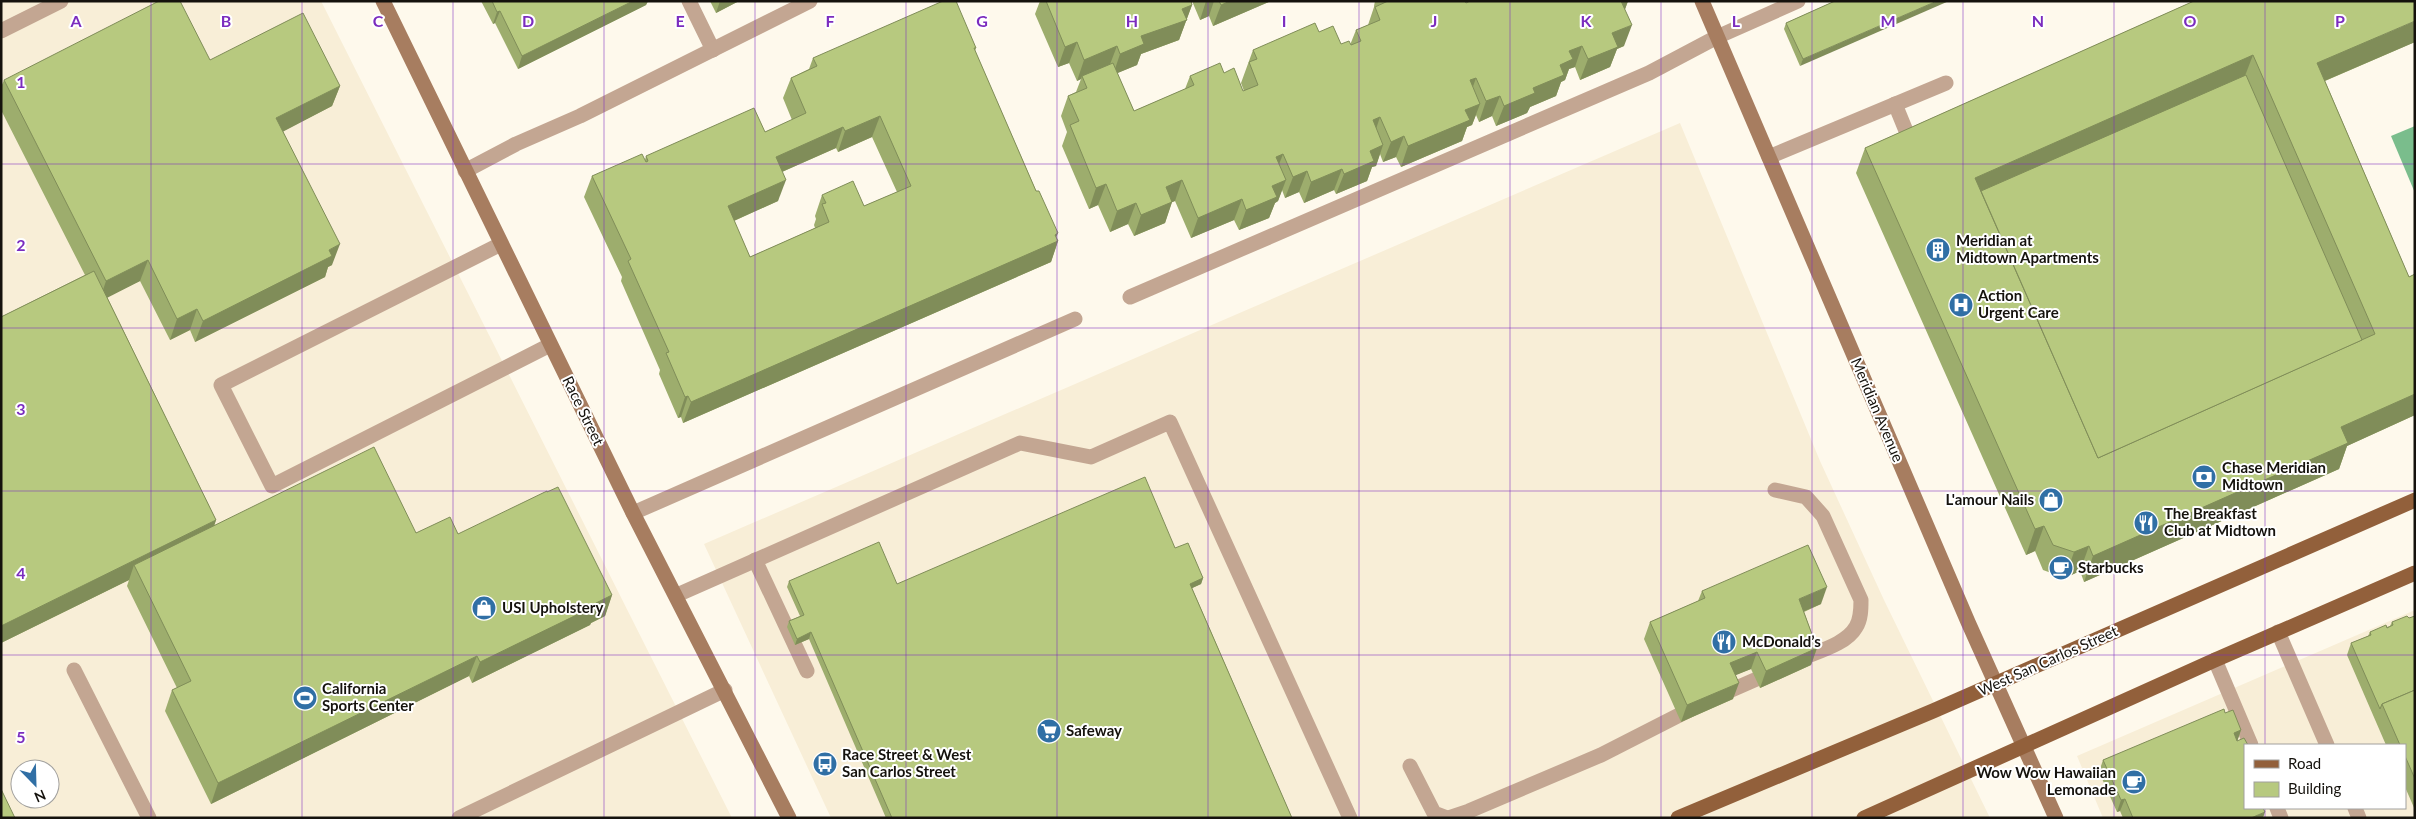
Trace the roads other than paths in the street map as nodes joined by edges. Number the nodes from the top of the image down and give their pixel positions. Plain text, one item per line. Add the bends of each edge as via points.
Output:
1 (61, 1) edge
2 (383, 1) edge
3 (689, 1) edge
4 (810, 1) edge
5 (1702, 1) edge
6 (1798, 1) edge
7 (1, 31) edge
8 (1717, 37) junction
9 (712, 50) junction
10 (1946, 83) dead end
11 (1895, 104) junction
12 (1913, 148) edge
13 (1769, 157) junction
14 (465, 171) junction
15 (501, 244) junction
16 (1130, 297) dead end
17 (1075, 319) dead end
18 (550, 345) junction
19 (1775, 490) dead end
20 (2415, 500) edge
21 (633, 513) junction
22 (755, 560) junction
23 (2415, 573) edge
24 (677, 595) junction
25 (2278, 632) junction
26 (2215, 660) junction
27 (74, 670) dead end
28 (807, 671) dead end
29 (1996, 684) junction
30 (725, 690) junction
31 (2251, 744) edge
32 (2327, 744) edge
33 (2024, 745) junction
34 (1410, 766) dead end
35 (149, 818) edge
36 (459, 818) edge
37 (789, 818) edge
38 (1350, 818) edge
39 (1447, 818) edge
40 (1678, 818) edge
41 (1864, 818) edge
42 (2056, 818) edge

1 - 7 lane
2 - 14 main road, Race Street
3 - 9 lane
4 - 9 lane
5 - 8 main road, Meridian Avenue
6 - 8 lane
8 - 13 main road, Meridian Avenue
8 - 16 lane via 1650,73
9 - 14 lane
10 - 11 lane
11 - 12 lane
11 - 13 lane
13 - 29 main road, Meridian Avenue
14 - 15 main road, Race Street
15 - 18 main road, Race Street
15 - 18 lane via 221,385 272,486
17 - 21 lane
18 - 21 main road, Race Street
19 - 39 lane via 1806,498 1824,516 1861,600 1856,628 1841,641 1667,719 1600,755
20 - 29 main road, West San Carlos Street
21 - 24 main road, Race Street
22 - 24 lane
22 - 28 lane
22 - 38 lane via 1020,443 1091,457 1170,422
23 - 25 main road
24 - 30 main road, Race Street
25 - 26 main road
25 - 32 lane
26 - 31 lane
26 - 33 main road
27 - 35 lane
29 - 33 main road, Meridian Avenue
29 - 40 main road, West San Carlos Street
30 - 36 lane
30 - 37 main road, Race Street
33 - 41 main road
33 - 42 main road, Meridian Avenue
34 - 39 lane via 1434,813

